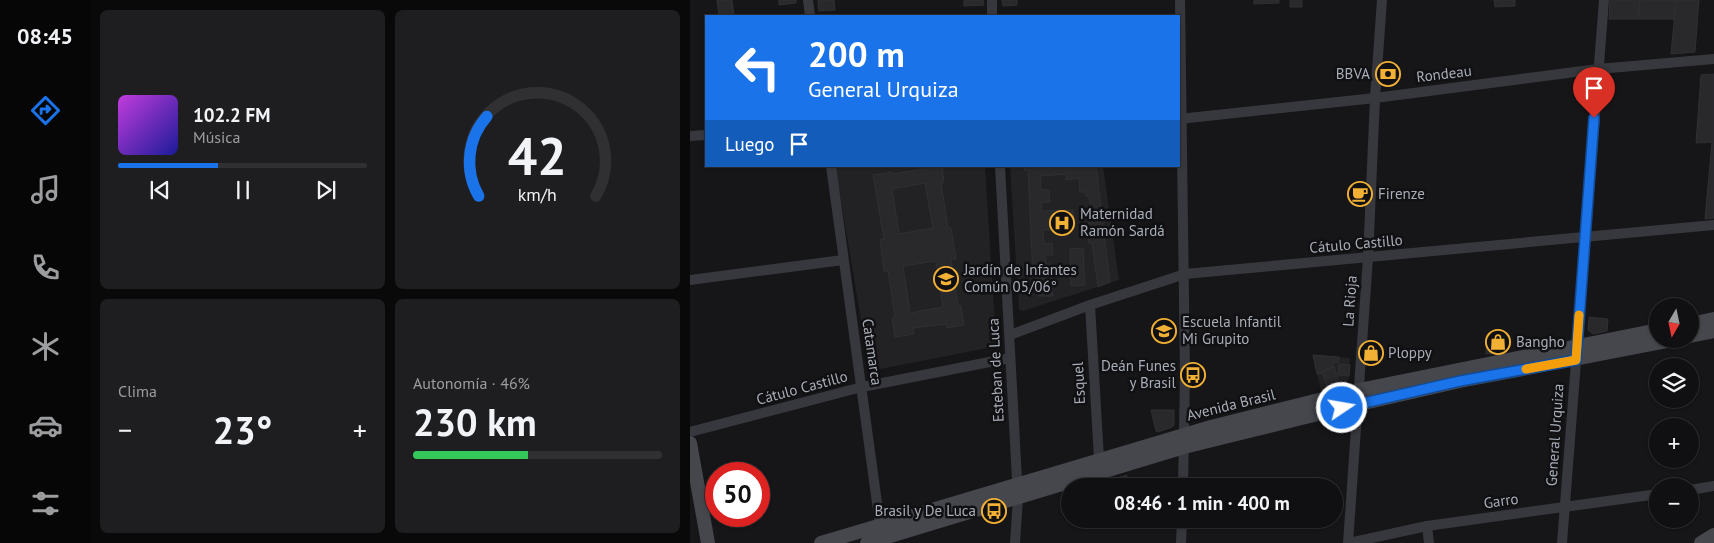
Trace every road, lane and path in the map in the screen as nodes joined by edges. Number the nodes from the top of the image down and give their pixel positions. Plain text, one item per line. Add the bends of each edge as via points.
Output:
1 (808, 0) edge
2 (992, 0) edge
3 (1180, 0) edge
4 (1382, 0) edge
5 (1604, 0) edge
6 (810, 15) edge
7 (992, 15) edge
8 (1714, 59) edge
9 (1598, 69) junction
10 (1376, 98) junction
11 (1181, 119) edge
12 (705, 135) edge
13 (690, 136) edge
14 (831, 167) edge
15 (1000, 167) edge
16 (1714, 225) edge
17 (1585, 237) junction
18 (1368, 258) junction
19 (843, 260) junction
20 (1185, 274) junction
21 (690, 280) edge
22 (1090, 305) junction
23 (1714, 319) edge
24 (1699, 322) edge
25 (1714, 331) edge
26 (1649, 332) edge
27 (1699, 334) edge
28 (1010, 335) junction
29 (1577, 345) junction
30 (1649, 345) edge
31 (1010, 358) junction
32 (1576, 360) junction
33 (862, 387) junction
34 (1359, 390) junction
35 (1358, 405) junction
36 (690, 432) edge
37 (1184, 441) junction
38 (690, 444) edge
39 (1099, 459) junction
40 (1183, 478) edge
41 (1714, 486) edge
42 (1699, 488) edge
43 (1018, 492) junction
44 (1649, 495) edge
45 (1565, 508) junction
46 (1427, 526) junction
47 (1182, 528) edge
48 (1714, 535) edge
49 (881, 536) edge
50 (708, 543) edge
51 (821, 543) edge
52 (867, 543) edge
53 (1015, 543) edge
54 (1181, 543) edge
55 (1348, 543) edge
56 (1429, 543) edge
57 (1562, 543) edge
58 (1701, 543) edge

1 - 6 street
2 - 7 street
3 - 11 street
4 - 10 street, La Rioja
5 - 9 street, General Urquiza
8 - 9 street, Rondeau
9 - 10 street, Rondeau
9 - 17 street, General Urquiza
10 - 11 street, Rondeau
10 - 18 street, La Rioja
11 - 20 street
12 - 13 street
14 - 19 street, Catamarca
15 - 28 street, Esteban de Luca
16 - 17 street, Cátulo Castillo
17 - 18 street, Cátulo Castillo
17 - 29 street, General Urquiza
18 - 20 street, Cátulo Castillo
18 - 34 street, La Rioja
19 - 21 street
19 - 33 street, Catamarca
20 - 22 street, Cátulo Castillo
20 - 37 street
22 - 28 street, Cátulo Castillo
22 - 39 street, Esquel
23 - 24 main road
25 - 27 main road
26 - 29 main road, Avenida Brasil
28 - 31 street, Esteban de Luca
29 - 32 street, General Urquiza
29 - 34 main road, Avenida Brasil
30 - 32 main road, Avenida Brasil
31 - 33 street, Cátulo Castillo
31 - 43 street, Esteban de Luca
32 - 35 main road, Avenida Brasil via 1460,381
32 - 45 street, General Urquiza
33 - 36 street, Cátulo Castillo
33 - 49 street, Catamarca
34 - 35 street, La Rioja
34 - 37 main road, Avenida Brasil
35 - 37 main road, Avenida Brasil
35 - 55 street, La Rioja
37 - 39 main road, Avenida Brasil
37 - 40 street
37 - 43 main road, Avenida Brasil
38 - 50 main road
39 - 43 main road, Avenida Brasil
41 - 42 street
43 - 49 main road, Avenida Brasil
43 - 53 street, Esteban de Luca
44 - 45 street, Garro
45 - 46 street, Garro
45 - 57 street, General Urquiza
46 - 55 street, Garro
46 - 56 street
47 - 54 street
48 - 58 main road
49 - 51 main road, Avenida Brasil
49 - 52 main road, Avenida Brasil

